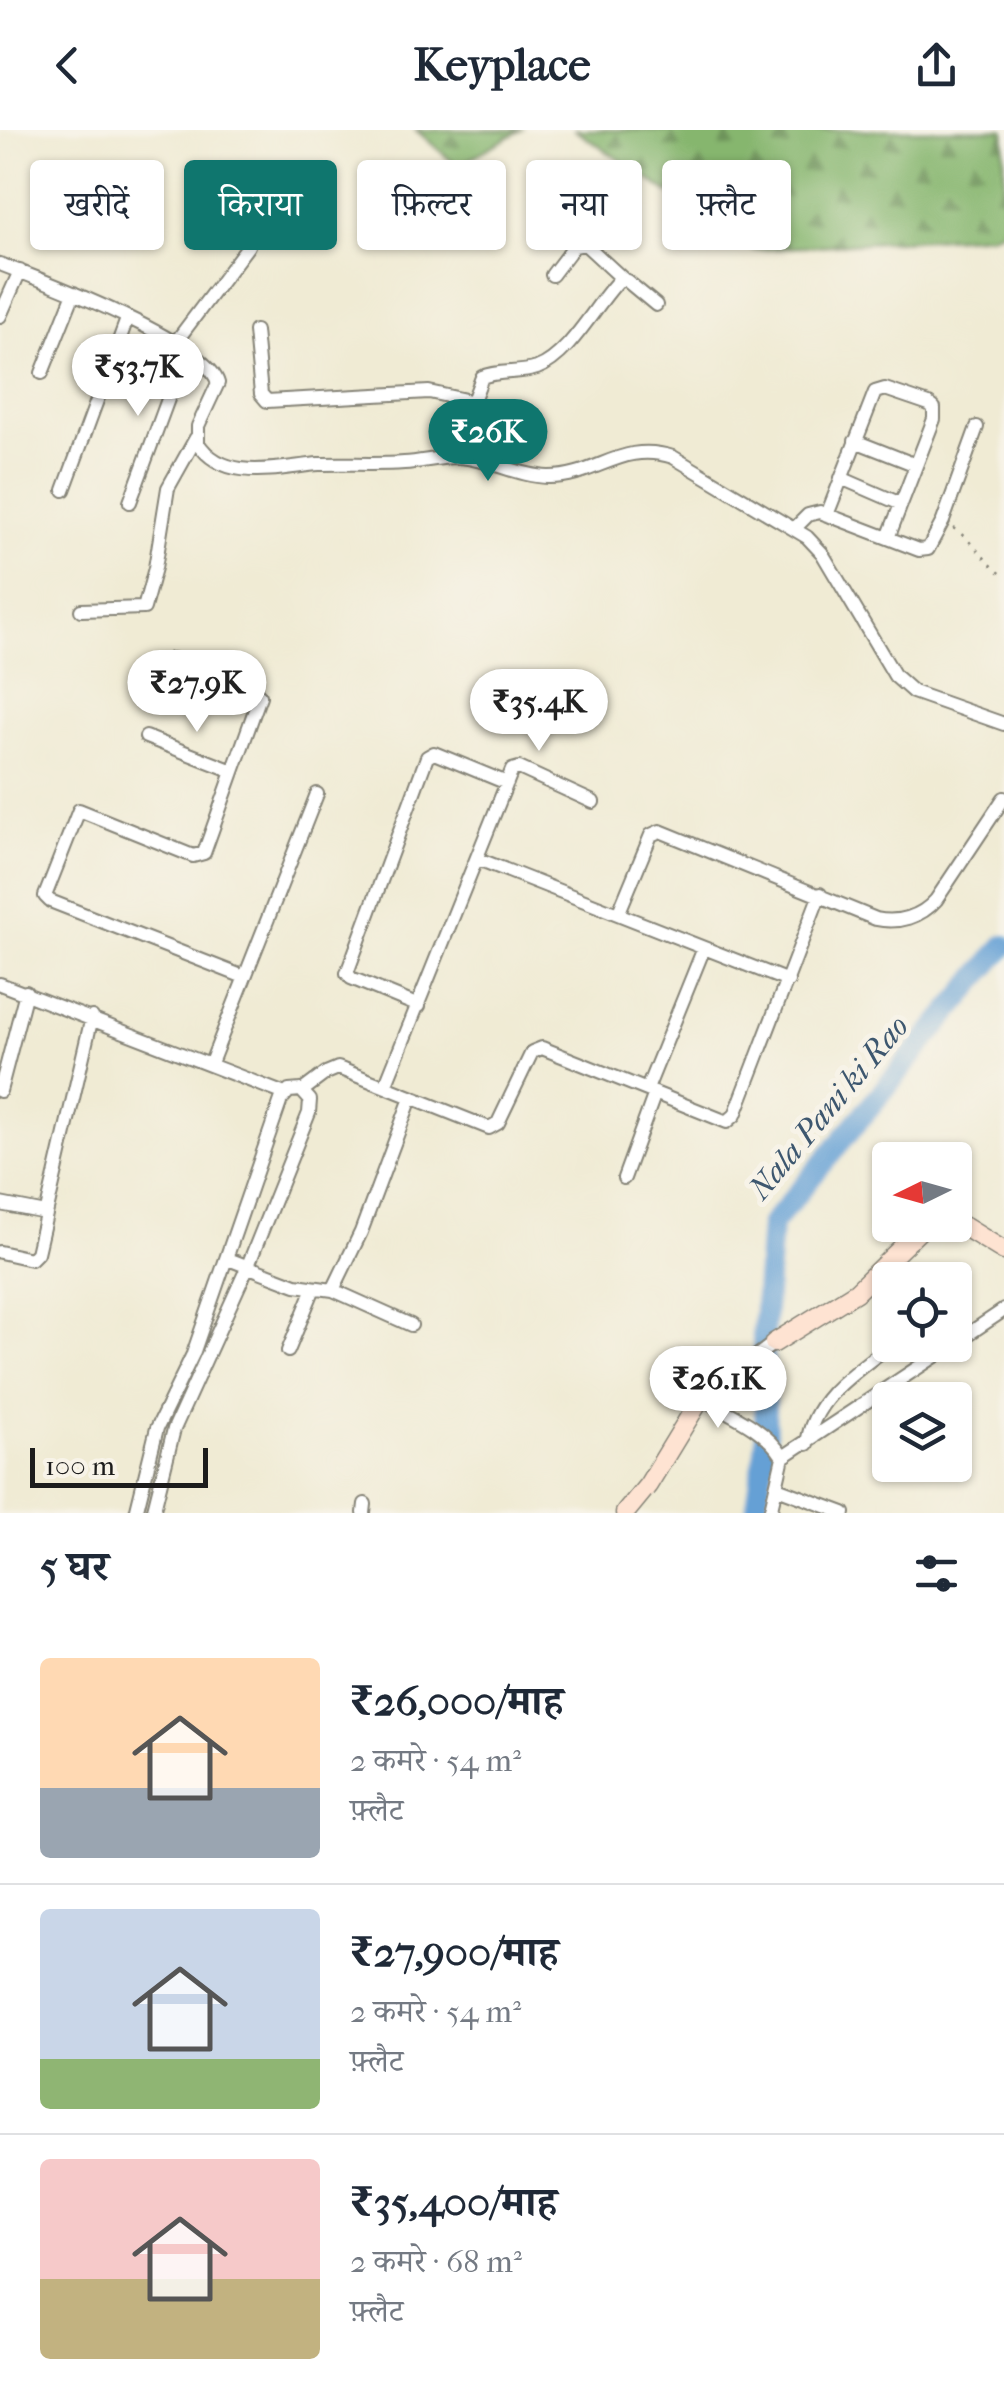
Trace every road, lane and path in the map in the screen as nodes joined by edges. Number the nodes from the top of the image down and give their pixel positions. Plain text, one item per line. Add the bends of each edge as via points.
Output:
1 (245, 250) edge
2 (0, 264) edge
3 (20, 271) junction
4 (552, 275) dead end
5 (623, 279) junction
6 (74, 293) junction
7 (656, 305) dead end
8 (0, 316) edge
9 (128, 318) junction
10 (255, 330) dead end
11 (178, 345) junction
12 (42, 373) dead end
13 (470, 401) junction
14 (977, 427) dead end
15 (196, 438) junction
16 (855, 441) junction
17 (452, 457) junction
18 (916, 465) junction
19 (841, 478) junction
20 (64, 490) dead end
21 (130, 502) dead end
22 (901, 504) junction
23 (827, 515) junction
24 (943, 521) junction
25 (795, 528) junction
26 (888, 538) junction
27 (1004, 576) edge
28 (81, 610) dead end
29 (172, 658) dead end
30 (1004, 724) edge
31 (146, 737) dead end
32 (233, 772) junction
33 (507, 783) junction
34 (317, 794) dead end
35 (1004, 798) edge
36 (593, 802) dead end
37 (478, 859) junction
38 (820, 894) junction
39 (619, 912) junction
40 (704, 948) junction
41 (244, 976) junction
42 (788, 981) junction
43 (0, 984) edge
44 (26, 992) junction
45 (419, 1006) junction
46 (92, 1017) junction
47 (211, 1063) junction
48 (385, 1086) junction
49 (0, 1089) edge
50 (302, 1091) junction
51 (651, 1091) junction
52 (285, 1094) junction
53 (410, 1098) junction
54 (624, 1178) dead end
55 (0, 1204) edge
56 (46, 1213) junction
57 (972, 1232) edge
58 (907, 1242) edge
59 (1004, 1251) edge
60 (0, 1252) edge
61 (228, 1259) junction
62 (247, 1268) junction
63 (314, 1288) junction
64 (333, 1290) junction
65 (1004, 1310) edge
66 (411, 1325) dead end
67 (972, 1332) edge
68 (774, 1343) joint
69 (288, 1351) dead end
70 (872, 1360) edge
71 (928, 1362) edge
72 (702, 1398) junction
73 (807, 1444) junction
74 (783, 1457) junction
75 (777, 1488) junction
76 (136, 1513) edge
77 (153, 1513) edge
78 (625, 1513) edge
79 (770, 1513) edge
80 (844, 1513) edge

1 - 11 street
2 - 3 street
3 - 6 street
3 - 8 street
4 - 5 street via 574,246 585,244
5 - 7 street
5 - 13 street via 547,363 482,377
6 - 9 street
6 - 12 street
9 - 11 street
9 - 20 street
10 - 13 street via 266,401 429,392
11 - 15 street via 217,378
11 - 21 street via 171,392
13 - 17 street
14 - 24 street
15 - 17 street via 214,459 260,471
15 - 28 street via 168,488 144,608
16 - 18 street
16 - 18 street via 874,392 885,389 928,404 935,413
16 - 19 street
17 - 25 street via 548,477 633,452 660,453
18 - 22 street
19 - 22 street
19 - 23 street
22 - 26 street
23 - 25 street via 811,513
23 - 26 street
24 - 26 street via 924,550
24 - 27 path
25 - 30 street via 822,554 904,686
29 - 32 street via 258,692
31 - 32 street
32 - 41 street via 201,856 79,810 45,896
33 - 36 street via 520,768
33 - 37 street
33 - 45 street via 434,752 427,757 346,973
34 - 41 street
35 - 38 street via 936,900 918,914 885,921
37 - 39 street
37 - 45 street
38 - 39 street via 660,831 651,835
38 - 42 street
39 - 40 street
40 - 42 street
40 - 51 street
41 - 47 street
42 - 51 street via 732,1120 722,1122
43 - 44 street
44 - 46 street
44 - 49 street
45 - 48 street
46 - 47 street
46 - 56 street
47 - 52 street
48 - 50 street via 338,1068
48 - 53 street
50 - 52 street
50 - 62 street via 310,1100 309,1114
51 - 53 street via 542,1048 532,1052 495,1126
51 - 54 street
52 - 61 street
53 - 64 street
55 - 56 street
56 - 60 street via 34,1257
57 - 59 street
58 - 68 street via 847,1298
61 - 62 street
61 - 76 street via 157,1428
62 - 63 street
62 - 77 street via 174,1428
63 - 64 street
63 - 69 street
64 - 66 street
65 - 67 street
68 - 72 street
70 - 73 street via 818,1410
71 - 73 street
72 - 74 street via 754,1428
72 - 78 street
73 - 74 street
74 - 75 street
75 - 79 street
75 - 80 street

